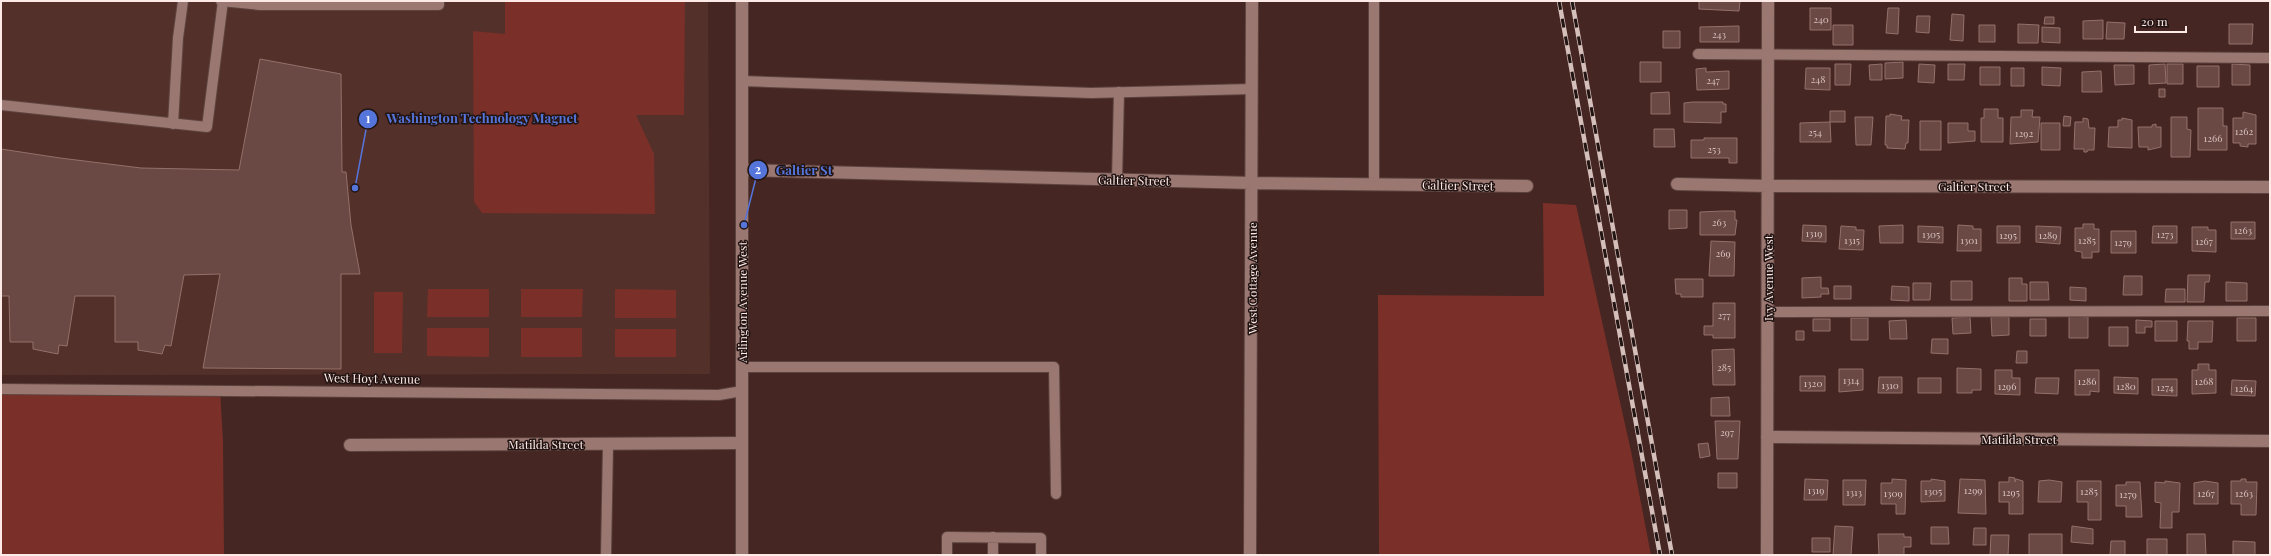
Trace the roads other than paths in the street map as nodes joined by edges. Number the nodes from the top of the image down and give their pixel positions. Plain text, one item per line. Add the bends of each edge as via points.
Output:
1 (183, 1) edge
2 (222, 1) edge
3 (440, 1) edge
4 (742, 1) edge
5 (1252, 1) edge
6 (1374, 1) edge
7 (1768, 1) edge
8 (260, 3) edge
9 (1698, 54) dead end
10 (1767, 54) junction
11 (2270, 58) edge
12 (742, 81) junction
13 (1252, 89) junction
14 (1119, 92) junction
15 (1, 105) edge
16 (173, 124) junction
17 (742, 170) junction
18 (1117, 180) junction
19 (1252, 183) junction
20 (1374, 184) junction
21 (1677, 184) dead end
22 (1527, 186) dead end
23 (1768, 186) junction
24 (2270, 187) edge
25 (2270, 311) edge
26 (1768, 312) junction
27 (742, 367) junction
28 (1, 389) edge
29 (742, 391) junction
30 (1767, 437) junction
31 (2270, 442) edge
32 (742, 443) junction
33 (608, 444) junction
34 (350, 445) dead end
35 (1056, 494) dead end
36 (993, 537) junction
37 (606, 555) edge
38 (742, 555) edge
39 (947, 555) edge
40 (993, 555) edge
41 (1041, 555) edge
42 (1250, 555) edge
43 (1767, 555) edge

1 - 16 lane
2 - 8 lane
2 - 16 lane via 207,128
3 - 8 lane via 440,5
4 - 12 street, Arlington Avenue West
5 - 13 street, West Cottage Avenue
6 - 20 lane
7 - 10 street, Ivy Avenue West
9 - 10 lane
10 - 11 lane
10 - 23 street, Ivy Avenue West
12 - 14 lane
12 - 17 street, Arlington Avenue West
13 - 14 lane
13 - 19 street, West Cottage Avenue
14 - 18 lane
15 - 16 lane
17 - 18 street, Galtier Street
17 - 27 street, Arlington Avenue West
18 - 19 street, Galtier Street
19 - 20 street, Galtier Street
19 - 42 street, West Cottage Avenue
20 - 22 street, Galtier Street
21 - 23 street, Galtier Street
23 - 24 street, Galtier Street
23 - 26 street, Ivy Avenue West
25 - 26 lane
26 - 30 street, Ivy Avenue West
27 - 29 street, Arlington Avenue West
27 - 35 lane via 1054,368
28 - 29 lane, West Hoyt Avenue via 711,395
29 - 32 street, Arlington Avenue West
30 - 31 street, Matilda Street
30 - 43 street, Ivy Avenue West
32 - 33 street, Matilda Street
32 - 38 street, Arlington Avenue West
33 - 34 street, Matilda Street
33 - 37 lane
36 - 39 lane via 947,537
36 - 40 lane
36 - 41 lane via 1041,538

